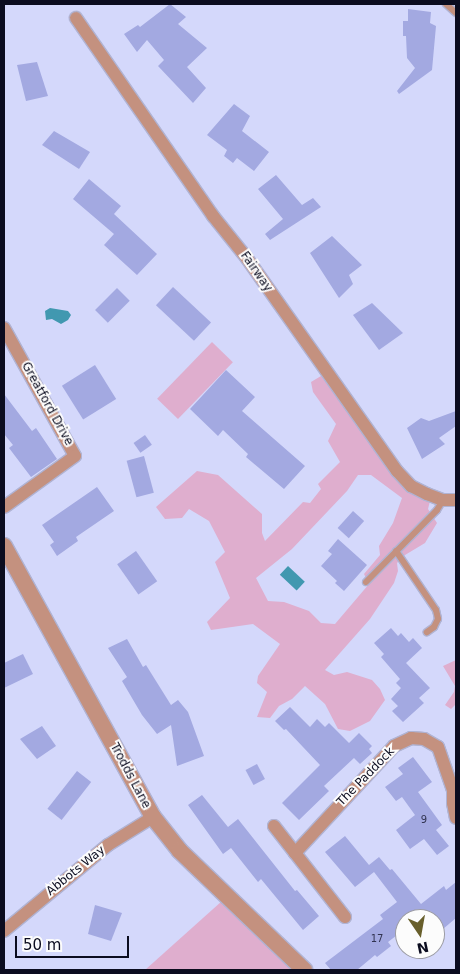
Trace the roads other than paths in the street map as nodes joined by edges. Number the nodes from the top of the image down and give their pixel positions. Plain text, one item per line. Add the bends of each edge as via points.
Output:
1 (446, 4) edge
2 (456, 13) edge
3 (76, 18) dead end
4 (4, 328) edge
5 (443, 500) junction
6 (456, 500) edge
7 (4, 507) edge
8 (4, 546) edge
9 (396, 551) junction
10 (366, 582) dead end
11 (427, 632) dead end
12 (153, 817) junction
13 (456, 818) edge
14 (274, 826) dead end
15 (295, 853) junction
16 (344, 917) dead end
17 (4, 931) edge
18 (304, 970) edge

1 - 2 lane
3 - 5 street, Fairway via 213,216 246,257 397,471 411,486
4 - 7 street, Greatford Drive via 76,456
5 - 6 street, Fairway
5 - 9 lane
8 - 12 street, Trodds Lane
9 - 10 lane
9 - 11 lane via 436,610 438,619
12 - 17 street, Abbots Way via 108,845
12 - 18 street, Trodds Lane via 180,851
13 - 15 street, The Paddock via 453,790 438,748 424,738 411,738 394,746
14 - 15 street
15 - 16 street

